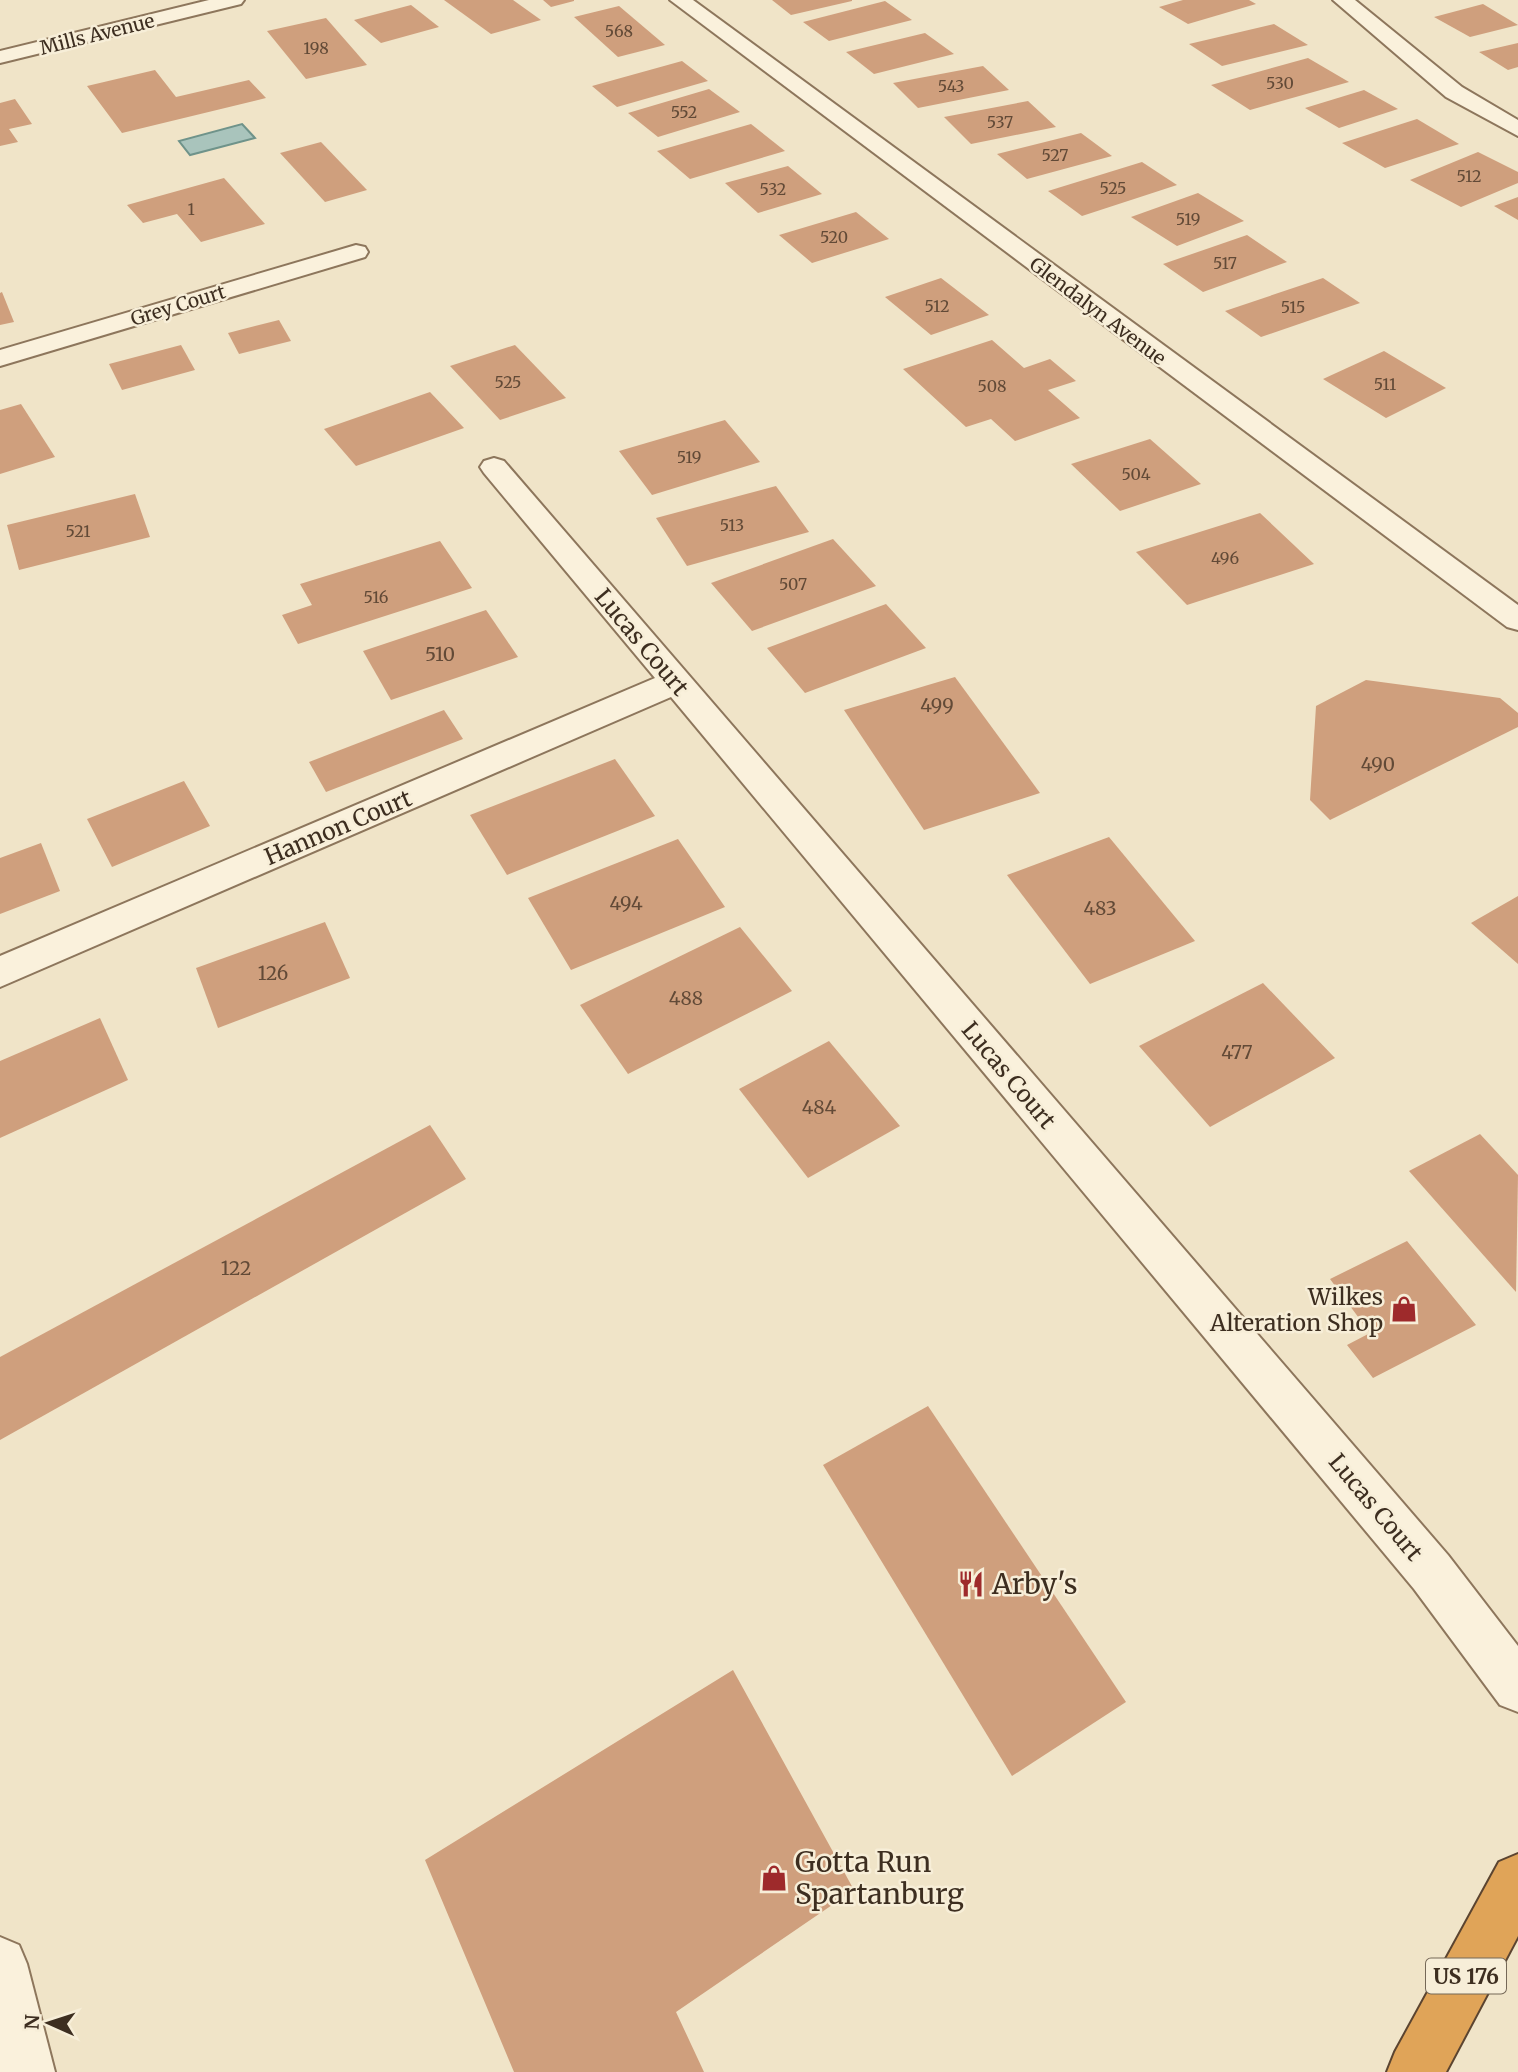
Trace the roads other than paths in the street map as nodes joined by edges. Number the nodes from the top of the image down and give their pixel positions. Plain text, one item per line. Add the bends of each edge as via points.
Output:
1 (152, 0) edge
2 (234, 0) edge
3 (680, 0) edge
4 (1343, 0) edge
5 (0, 37) edge
6 (0, 57) edge
7 (1518, 129) edge
8 (356, 252) dead end
9 (0, 358) edge
10 (494, 467) dead end
11 (1518, 620) edge
12 (676, 682) junction
13 (0, 972) edge
14 (1518, 1686) edge
15 (1518, 1881) edge
16 (0, 1964) edge
17 (27, 2072) edge
18 (1415, 2072) edge

1 - 5 street, Mills Avenue
2 - 6 street, Mills Avenue
3 - 11 street, Glendalyn Avenue
4 - 7 street via 1454,92
8 - 9 street, Grey Court
10 - 12 street, Lucas Court
12 - 13 street, Hannon Court
12 - 14 street, Lucas Court via 1431,1572
15 - 18 highway, US 176
16 - 17 street

